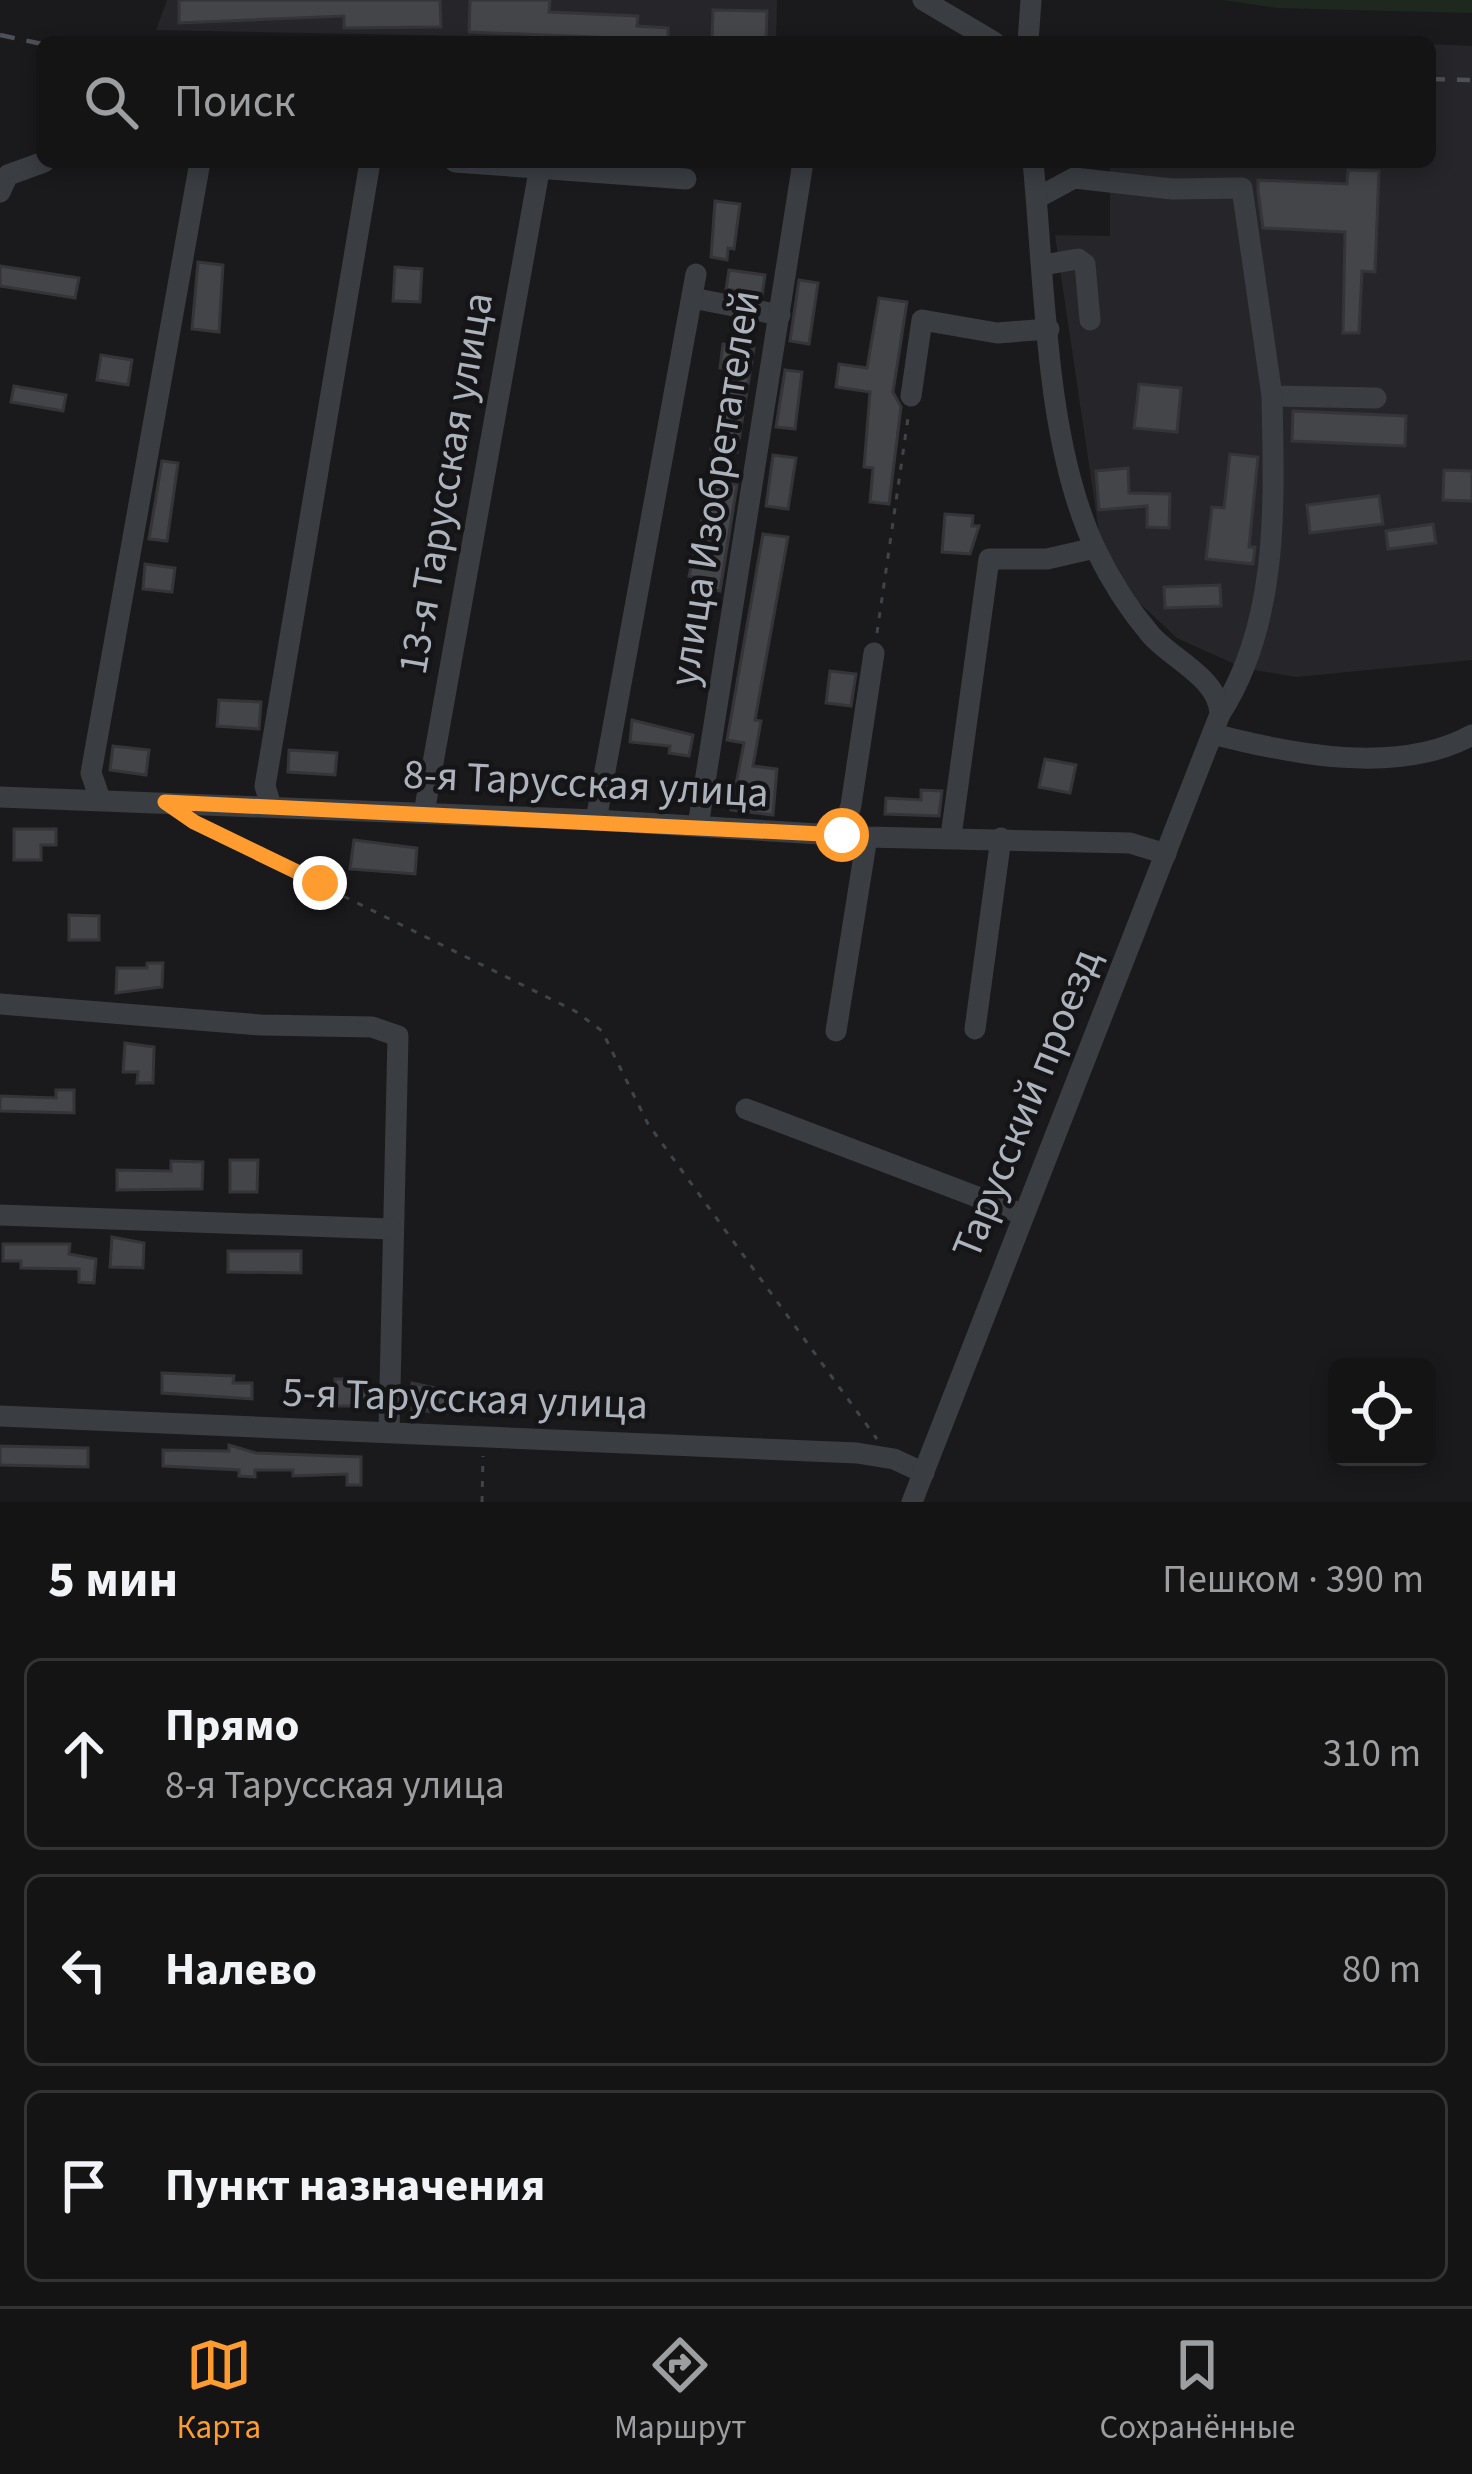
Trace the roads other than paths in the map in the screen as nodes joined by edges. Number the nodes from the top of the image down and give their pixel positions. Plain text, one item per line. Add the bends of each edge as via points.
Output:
1 (923, 0) edge
2 (1031, 0) edge
3 (984, 36) edge
4 (1031, 36) edge
5 (36, 165) edge
6 (199, 168) edge
7 (369, 168) edge
8 (540, 168) edge
9 (562, 168) edge
10 (802, 168) edge
11 (1034, 168) edge
12 (1074, 170) edge
13 (686, 179) dead end
14 (0, 192) edge
15 (1036, 198) junction
16 (1043, 265) junction
17 (696, 274) dead end
18 (692, 298) junction
19 (780, 315) junction
20 (1090, 320) dead end
21 (1049, 329) junction
22 (911, 396) road end
23 (1272, 397) junction
24 (1376, 398) dead end
25 (1095, 548) junction
26 (874, 653) road end
27 (1217, 724) junction
28 (1472, 735) edge
29 (0, 797) edge
30 (100, 799) junction
31 (271, 806) junction
32 (424, 813) junction
33 (596, 820) junction
34 (698, 826) junction
35 (842, 835) junction
36 (951, 836) junction
37 (867, 837) junction
38 (1001, 838) junction
39 (1166, 854) junction
40 (0, 1004) edge
41 (975, 1029) dead end
42 (836, 1031) dead end
43 (746, 1108) dead end
44 (1022, 1214) junction
45 (0, 1215) edge
46 (391, 1229) junction
47 (0, 1416) edge
48 (389, 1432) junction
49 (924, 1473) junction
50 (912, 1502) edge

1 - 3 street
2 - 4 street
5 - 14 street via 8,176
6 - 30 street via 91,773
7 - 31 street via 265,786
8 - 32 street, 13-я Тарусская улица
9 - 13 street
10 - 19 street, улица Изобретателей
11 - 15 street
12 - 15 street
12 - 23 street, Тарусский проезд via 1172,189 1242,188
15 - 16 street
16 - 20 street via 1085,264
16 - 21 street
17 - 18 street
18 - 19 street
18 - 33 street
19 - 34 street, улица Изобретателей
21 - 22 street via 997,333 922,320
21 - 25 street via 1061,426
23 - 24 street
23 - 27 street, Тарусский проезд via 1270,574
25 - 27 street via 1155,640 1213,690
25 - 36 street via 989,559
26 - 35 street
27 - 28 street via 1283,752 1359,759
27 - 39 street, Тарусский проезд
29 - 30 street, 8-я Тарусская улица
30 - 31 street, 8-я Тарусская улица
31 - 32 street, 8-я Тарусская улица
32 - 33 street, 8-я Тарусская улица
33 - 34 street, 8-я Тарусская улица
34 - 35 street, 8-я Тарусская улица
35 - 37 street, 8-я Тарусская улица
36 - 37 street, 8-я Тарусская улица
36 - 38 street, 8-я Тарусская улица
37 - 42 street
38 - 39 street, 8-я Тарусская улица via 1130,843
38 - 41 street
39 - 44 street, Тарусский проезд
40 - 46 street via 372,1027 398,1036
43 - 44 street
44 - 49 street, Тарусский проезд
45 - 46 street
46 - 48 street
47 - 48 street, 5-я Тарусская улица
48 - 49 street, 5-я Тарусская улица via 894,1459
49 - 50 street, Тарусский проезд

